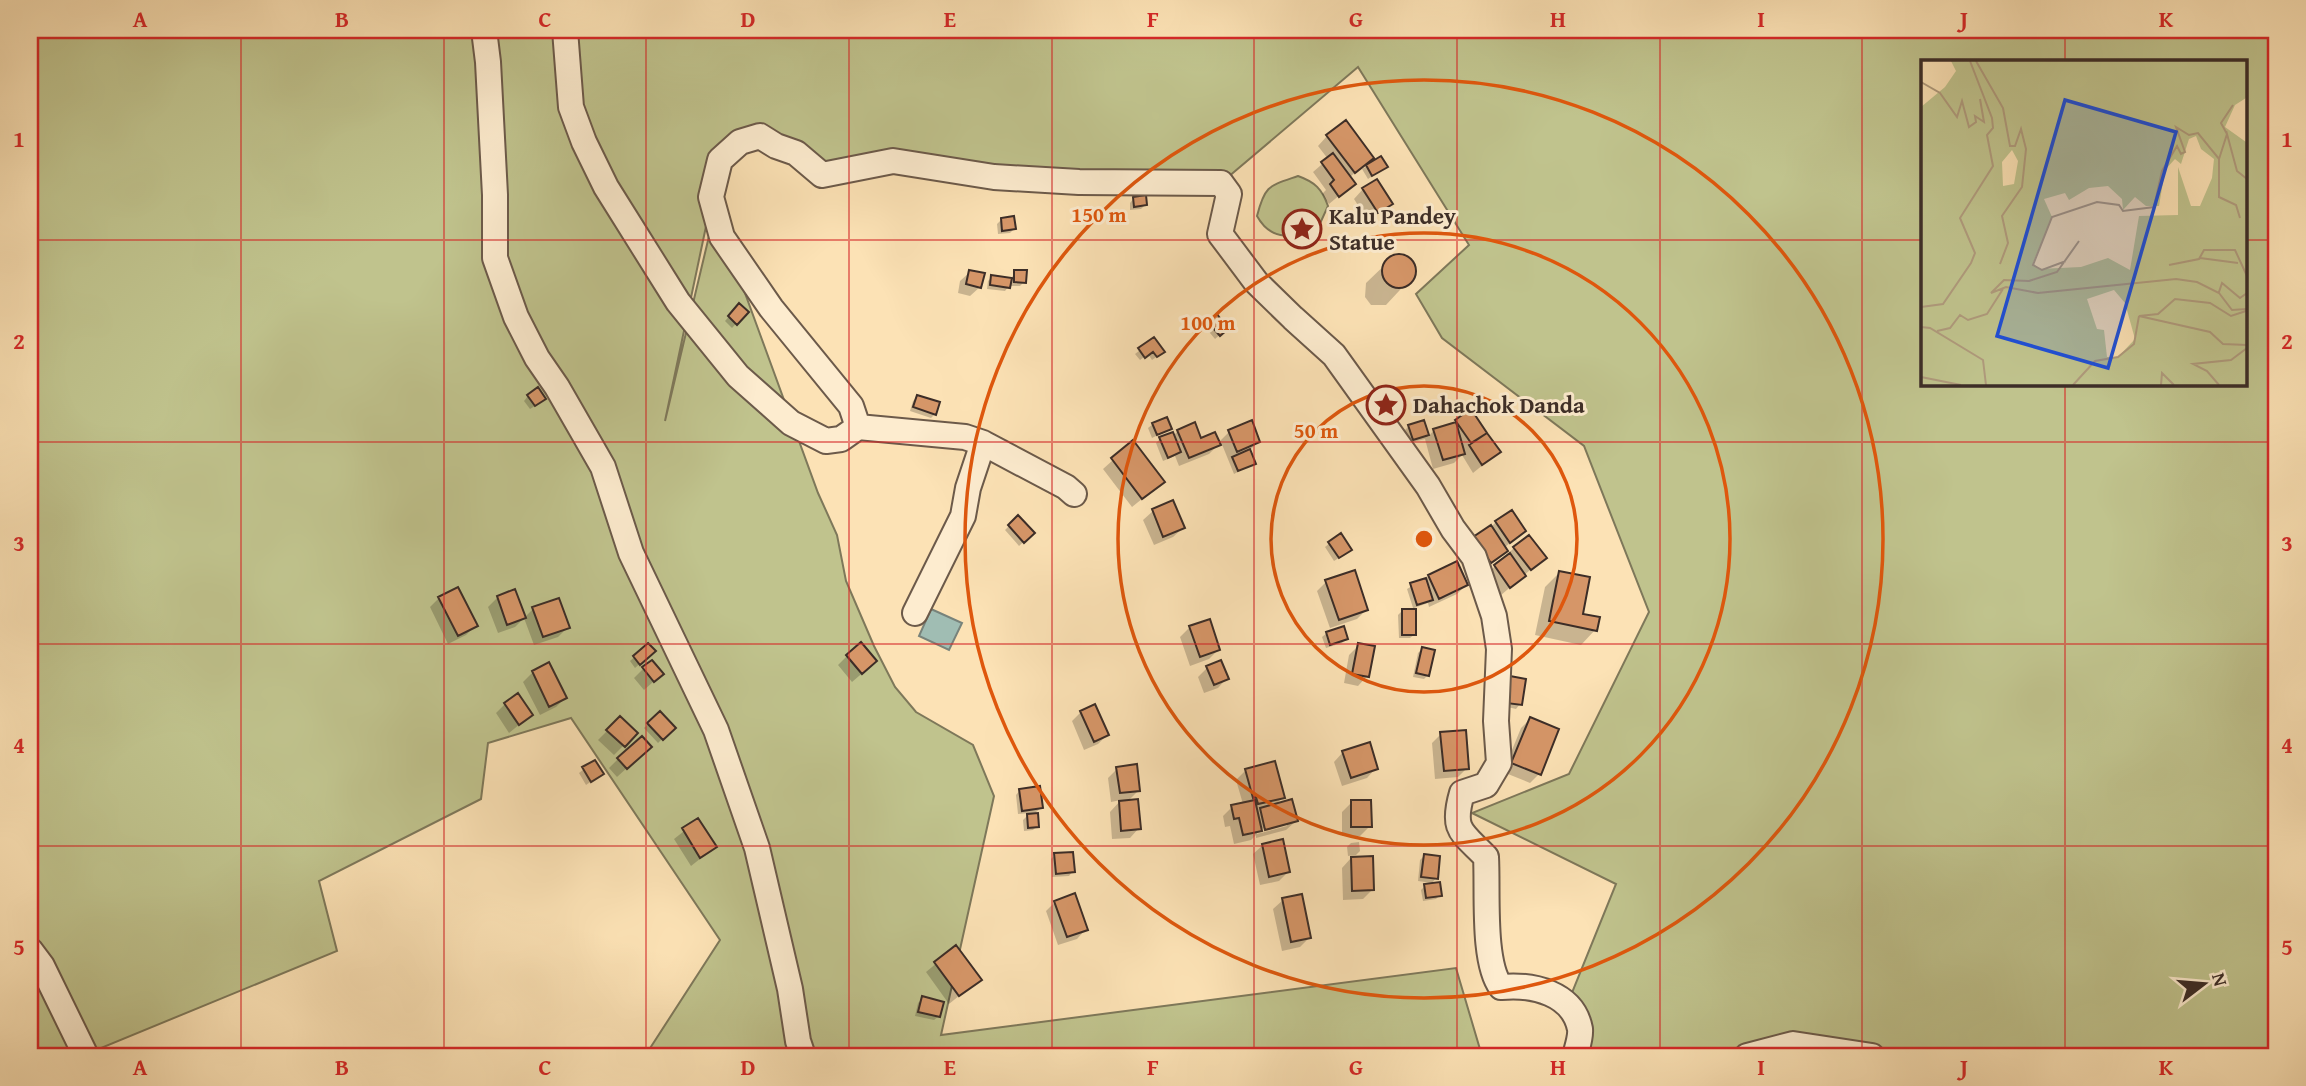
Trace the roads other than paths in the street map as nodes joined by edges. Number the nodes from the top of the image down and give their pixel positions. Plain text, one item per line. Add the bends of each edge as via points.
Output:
1 (484, 30) edge
2 (565, 30) edge
3 (858, 427) junction
4 (984, 443) junction
5 (1074, 494) dead end
6 (915, 613) dead end
7 (30, 950) edge
8 (86, 1056) edge
9 (803, 1056) edge
10 (1575, 1056) edge
11 (1748, 1056) edge
12 (1872, 1056) edge

1 - 9 street via 495,258 537,358 603,467 631,553 716,730 757,848
2 - 3 street via 571,107 583,142 678,302 738,376 791,423 826,440 841,439
3 - 4 street
3 - 10 street via 851,406 771,308 722,237 711,197 720,160 740,142 760,136 796,153 822,175 892,161 994,177 1221,183 1229,194 1220,234 1226,244 1256,282 1335,355 1474,557 1494,616 1499,649 1499,763 1486,785 1462,793 1457,817 1461,833 1486,858 1494,977 1501,987 1519,985 1559,997 1572,1010 1581,1031
4 - 5 street
4 - 6 street via 963,516
7 - 8 street
11 - 12 street via 1793,1044

